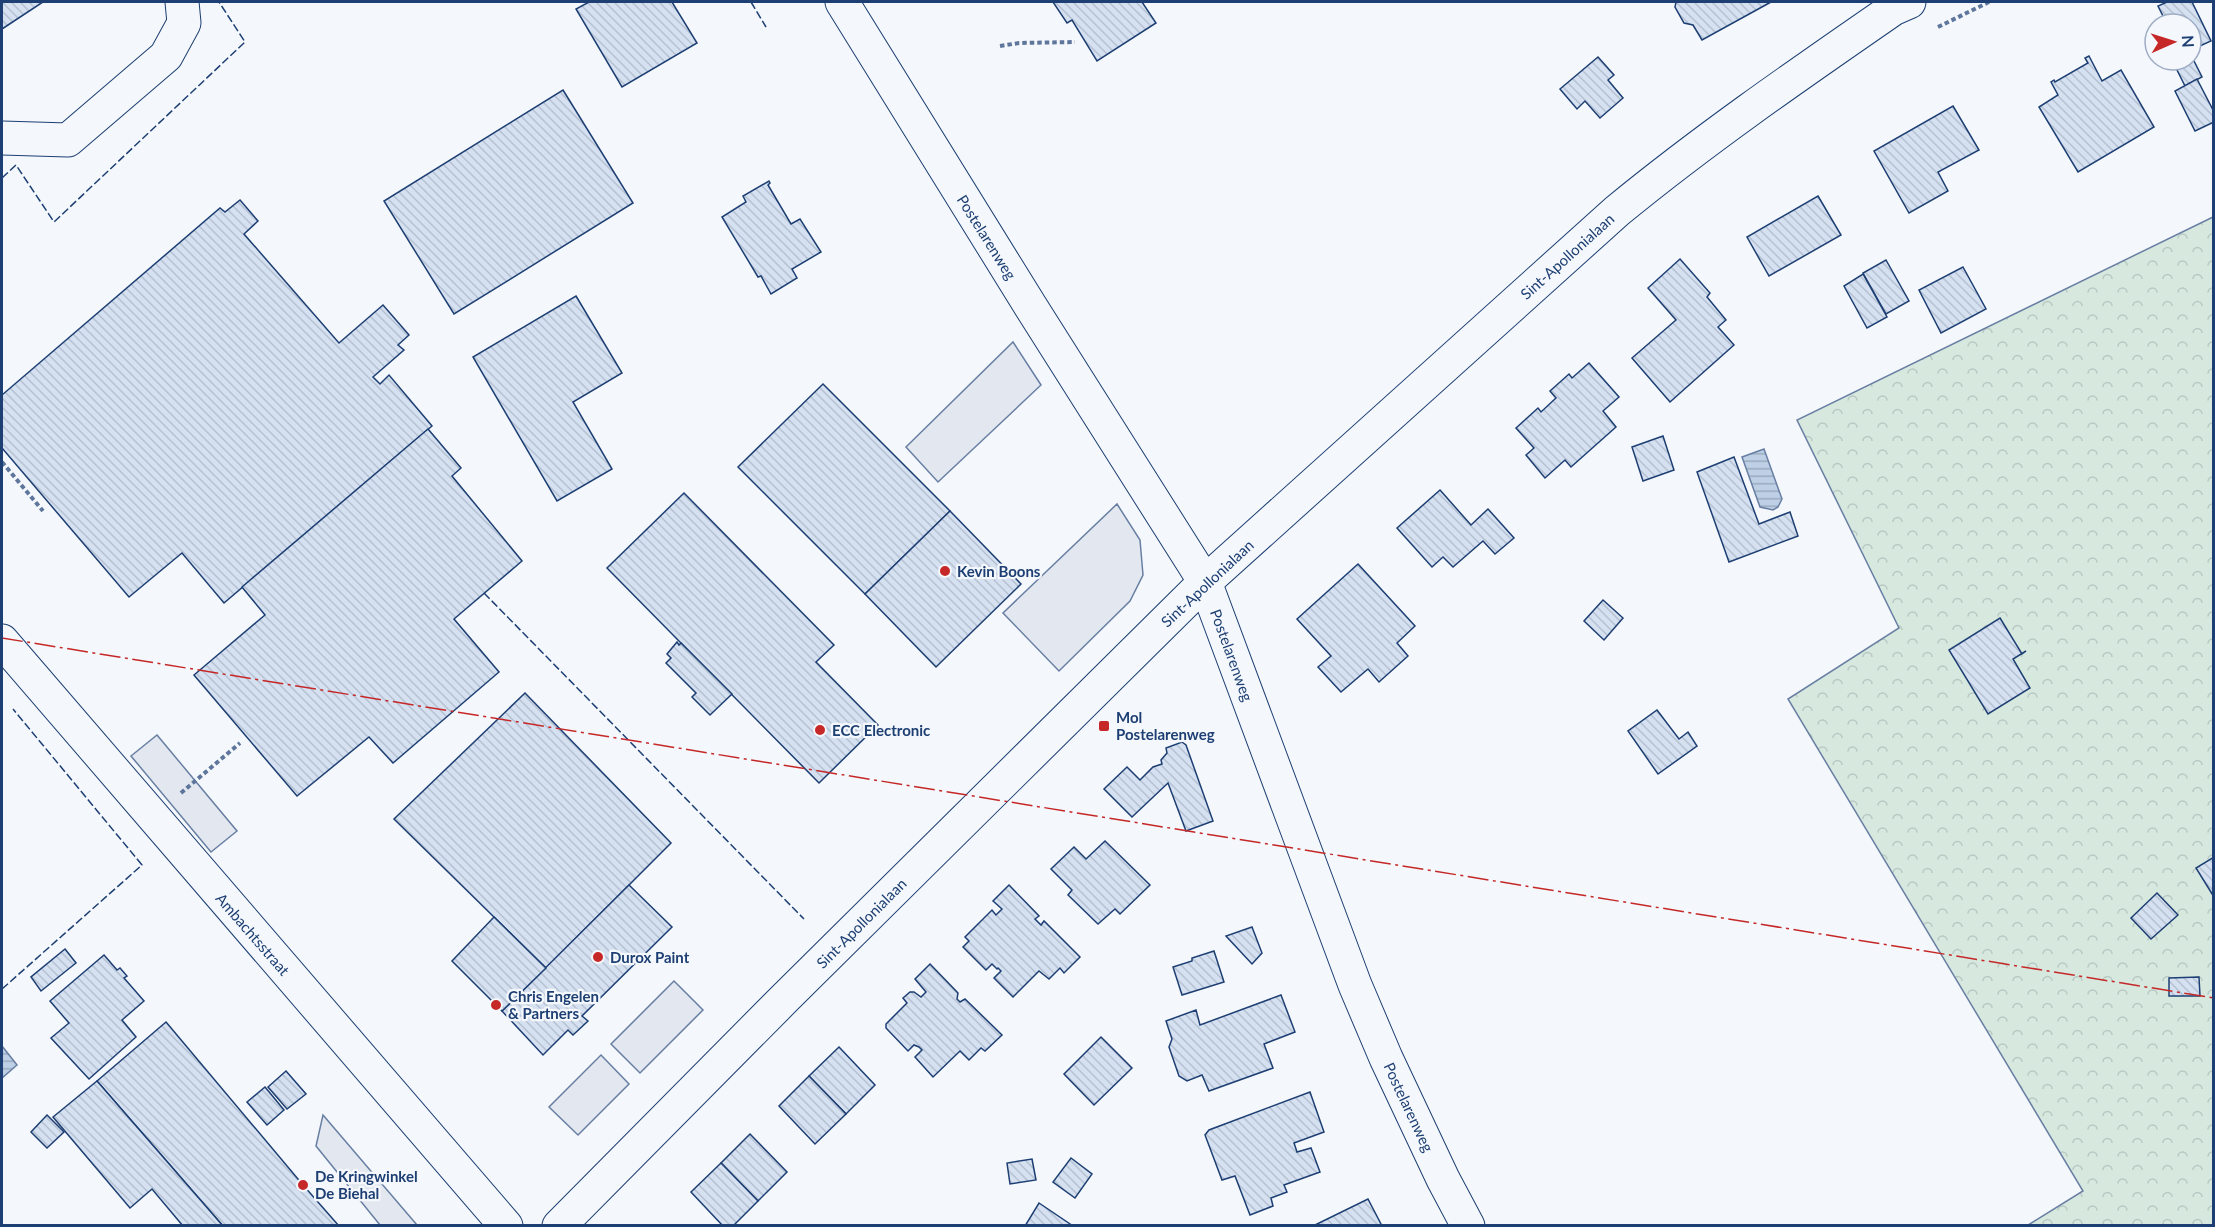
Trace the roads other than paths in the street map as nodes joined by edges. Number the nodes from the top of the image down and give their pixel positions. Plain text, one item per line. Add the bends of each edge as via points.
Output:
1 (182, 2) edge
2 (842, 2) edge
3 (1897, 4) edge
4 (2, 138) edge
5 (1205, 582) junction
6 (2, 641) edge
7 (506, 1226) edge
8 (559, 1226) edge
9 (1468, 1226) edge

1 - 4 street via 184,23 166,56 68,140
2 - 5 street, Postelarenweg
3 - 5 street, Sint-Apollonialaan via 1736,118 1617,211
5 - 8 street, Sint-Apollonialaan
5 - 9 street, Postelarenweg via 1355,985
6 - 7 street, Ambachtsstraat

